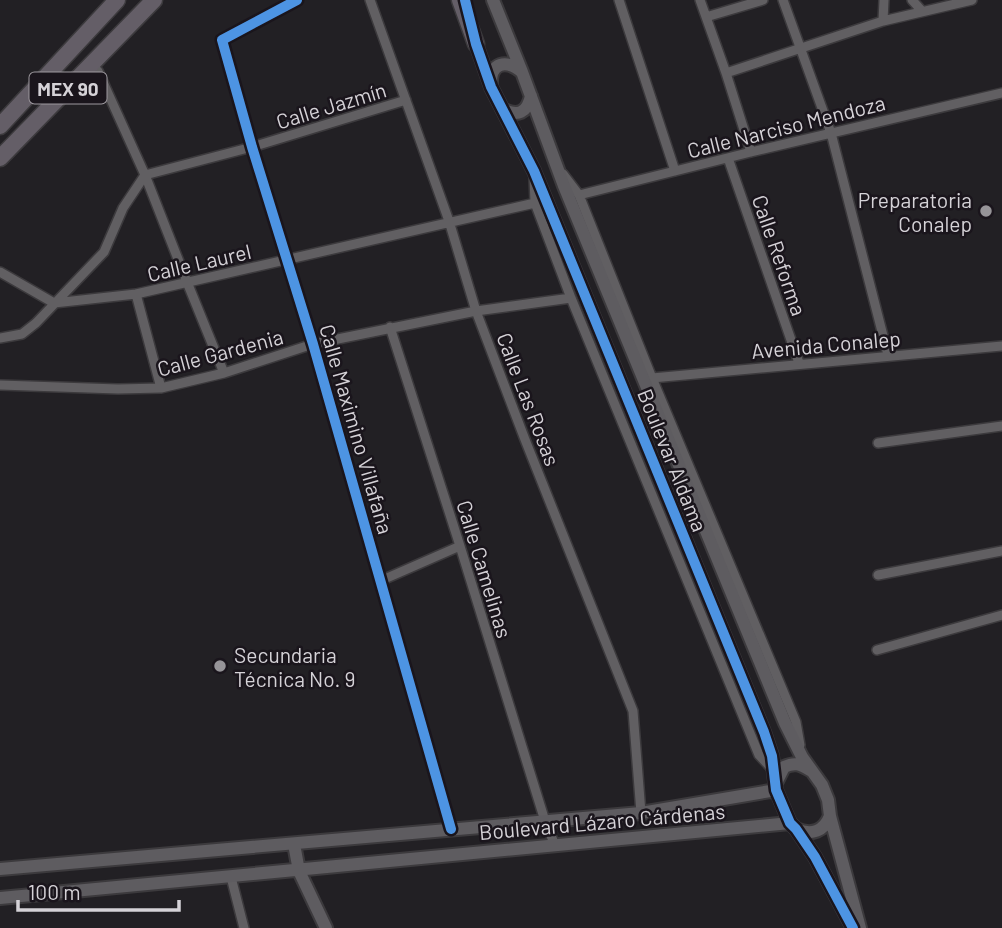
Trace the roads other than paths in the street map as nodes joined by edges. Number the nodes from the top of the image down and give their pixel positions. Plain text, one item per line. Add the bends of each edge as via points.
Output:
1 (154, 0) edge
2 (165, 0) edge
3 (297, 0) edge
4 (370, 0) edge
5 (460, 0) edge
6 (466, 0) edge
7 (493, 0) edge
8 (619, 0) edge
9 (700, 0) edge
10 (763, 0) edge
11 (783, 0) edge
12 (884, 0) edge
13 (912, 0) edge
14 (972, 0) edge
15 (112, 2) edge
16 (922, 11) junction
17 (706, 17) junction
18 (883, 21) junction
19 (476, 44) junction
20 (801, 47) junction
21 (98, 71) junction
22 (522, 72) junction
23 (726, 73) junction
24 (491, 87) junction
25 (1002, 93) edge
26 (531, 96) junction
27 (406, 100) junction
28 (502, 109) junction
29 (0, 126) edge
30 (831, 133) junction
31 (19, 138) junction
32 (252, 147) junction
33 (751, 152) junction
34 (0, 158) edge
35 (728, 158) junction
36 (555, 163) junction
37 (534, 171) junction
38 (675, 171) junction
39 (145, 175) junction
40 (579, 195) junction
41 (534, 203) junction
42 (449, 222) junction
43 (287, 259) junction
44 (0, 272) edge
45 (187, 282) junction
46 (136, 294) junction
47 (571, 298) junction
48 (54, 303) junction
49 (476, 311) junction
50 (390, 327) junction
51 (0, 338) edge
52 (313, 344) junction
53 (1002, 346) edge
54 (888, 355) junction
55 (799, 363) junction
56 (224, 373) junction
57 (652, 378) junction
58 (0, 385) edge
59 (161, 388) junction
60 (1002, 426) edge
61 (878, 443) dead end
62 (460, 547) junction
63 (1002, 551) edge
64 (878, 575) dead end
65 (380, 581) junction
66 (1002, 615) edge
67 (877, 650) dead end
68 (802, 757) junction
69 (811, 770) junction
70 (774, 771) junction
71 (776, 787) junction
72 (641, 813) junction
73 (610, 815) junction
74 (830, 816) junction
75 (545, 821) junction
76 (793, 826) junction
77 (452, 829) junction
78 (611, 838) junction
79 (294, 844) junction
80 (554, 844) junction
81 (0, 870) edge
82 (299, 871) junction
83 (231, 877) junction
84 (0, 898) edge
85 (244, 928) edge
86 (326, 928) edge
87 (853, 928) edge
88 (860, 928) edge

1 - 31 highway, MEX 90
2 - 21 highway
3 - 32 street, Calle Maximino Villafaña via 222,40
4 - 27 street, Calle Las Rosas
5 - 19 highway
6 - 19 street, Boulevar Aldama
7 - 22 street, Boulevar Aldama
8 - 38 street
9 - 17 street
10 - 17 street
11 - 20 street
12 - 18 street
13 - 16 street
14 - 16 street
15 - 29 highway, MEX 90
16 - 18 street
17 - 23 street
18 - 20 street
19 - 24 street, Boulevar Aldama
20 - 23 street
20 - 30 street
21 - 31 highway
21 - 39 street
22 - 24 street via 514,65 496,67
22 - 26 street, Boulevar Aldama
23 - 33 street
24 - 28 street, Boulevar Aldama
25 - 30 street, Calle Narciso Mendoza
26 - 28 street via 524,110
26 - 36 street, Boulevar Aldama
27 - 32 street, Calle Jazmín
27 - 42 street, Calle Las Rosas
28 - 37 street, Boulevar Aldama
30 - 33 street, Calle Narciso Mendoza
30 - 54 street
31 - 34 highway, MEX 90
32 - 39 street, Calle Jazmín
32 - 43 street, Calle Maximino Villafaña
33 - 35 street, Calle Narciso Mendoza
35 - 38 street, Calle Narciso Mendoza
35 - 55 street, Calle Reforma
36 - 40 street, Boulevar Aldama
36 - 68 street, Boulevar Aldama
37 - 41 street
37 - 70 street, Boulevar Aldama via 764,732
38 - 40 street, Calle Narciso Mendoza
39 - 45 street
39 - 48 street via 123,208 104,252
40 - 57 street, Boulevar Aldama
41 - 42 street, Calle Laurel
41 - 47 street
42 - 43 street, Calle Laurel
42 - 49 street, Calle Las Rosas
43 - 45 street, Calle Laurel
43 - 52 street, Calle Maximino Villafaña
44 - 48 street
45 - 46 street, Calle Laurel
45 - 56 street
46 - 48 street, Calle Laurel
46 - 59 street
47 - 49 street, Calle Gardenia
47 - 70 street via 759,754
48 - 51 street via 22,334
49 - 50 street, Calle Gardenia
49 - 72 street, Calle Las Rosas via 633,711
50 - 52 street, Calle Gardenia
50 - 62 street, Calle Camelinas
52 - 56 street, Calle Gardenia
52 - 65 street, Calle Maximino Villafaña
53 - 54 street, Avenida Conalep
54 - 55 street, Avenida Conalep
55 - 57 street, Avenida Conalep
56 - 59 street, Calle Gardenia
57 - 68 street, Boulevar Aldama via 796,722
58 - 59 street, Calle Gardenia
60 - 61 street
62 - 65 street
62 - 75 street, Calle Camelinas
63 - 64 street
65 - 77 street, Calle Maximino Villafaña
66 - 67 street
68 - 69 street, Boulevar Aldama
69 - 71 street via 793,763 784,767
69 - 74 street, Boulevar Aldama via 822,785
70 - 71 street, Boulevar Aldama
71 - 72 street, Boulevard Lázaro Cárdenas
71 - 76 street, Boulevar Aldama
72 - 73 street, Boulevard Lázaro Cárdenas
73 - 75 street, Boulevard Lázaro Cárdenas
73 - 78 street
74 - 76 street via 821,830 813,833
74 - 88 street, Boulevar Aldama
75 - 77 street, Boulevard Lázaro Cárdenas
75 - 80 street, Calle Camelinas
76 - 78 street, Boulevard Lázaro Cárdenas
76 - 87 street, Boulevar Aldama
77 - 79 street, Boulevard Lázaro Cárdenas
78 - 80 street, Boulevard Lázaro Cárdenas
79 - 81 street, Boulevard Lázaro Cárdenas
79 - 82 street
80 - 82 street, Boulevard Lázaro Cárdenas
82 - 83 street, Boulevard Lázaro Cárdenas
82 - 86 street
83 - 84 street, Boulevard Lázaro Cárdenas
83 - 85 street

